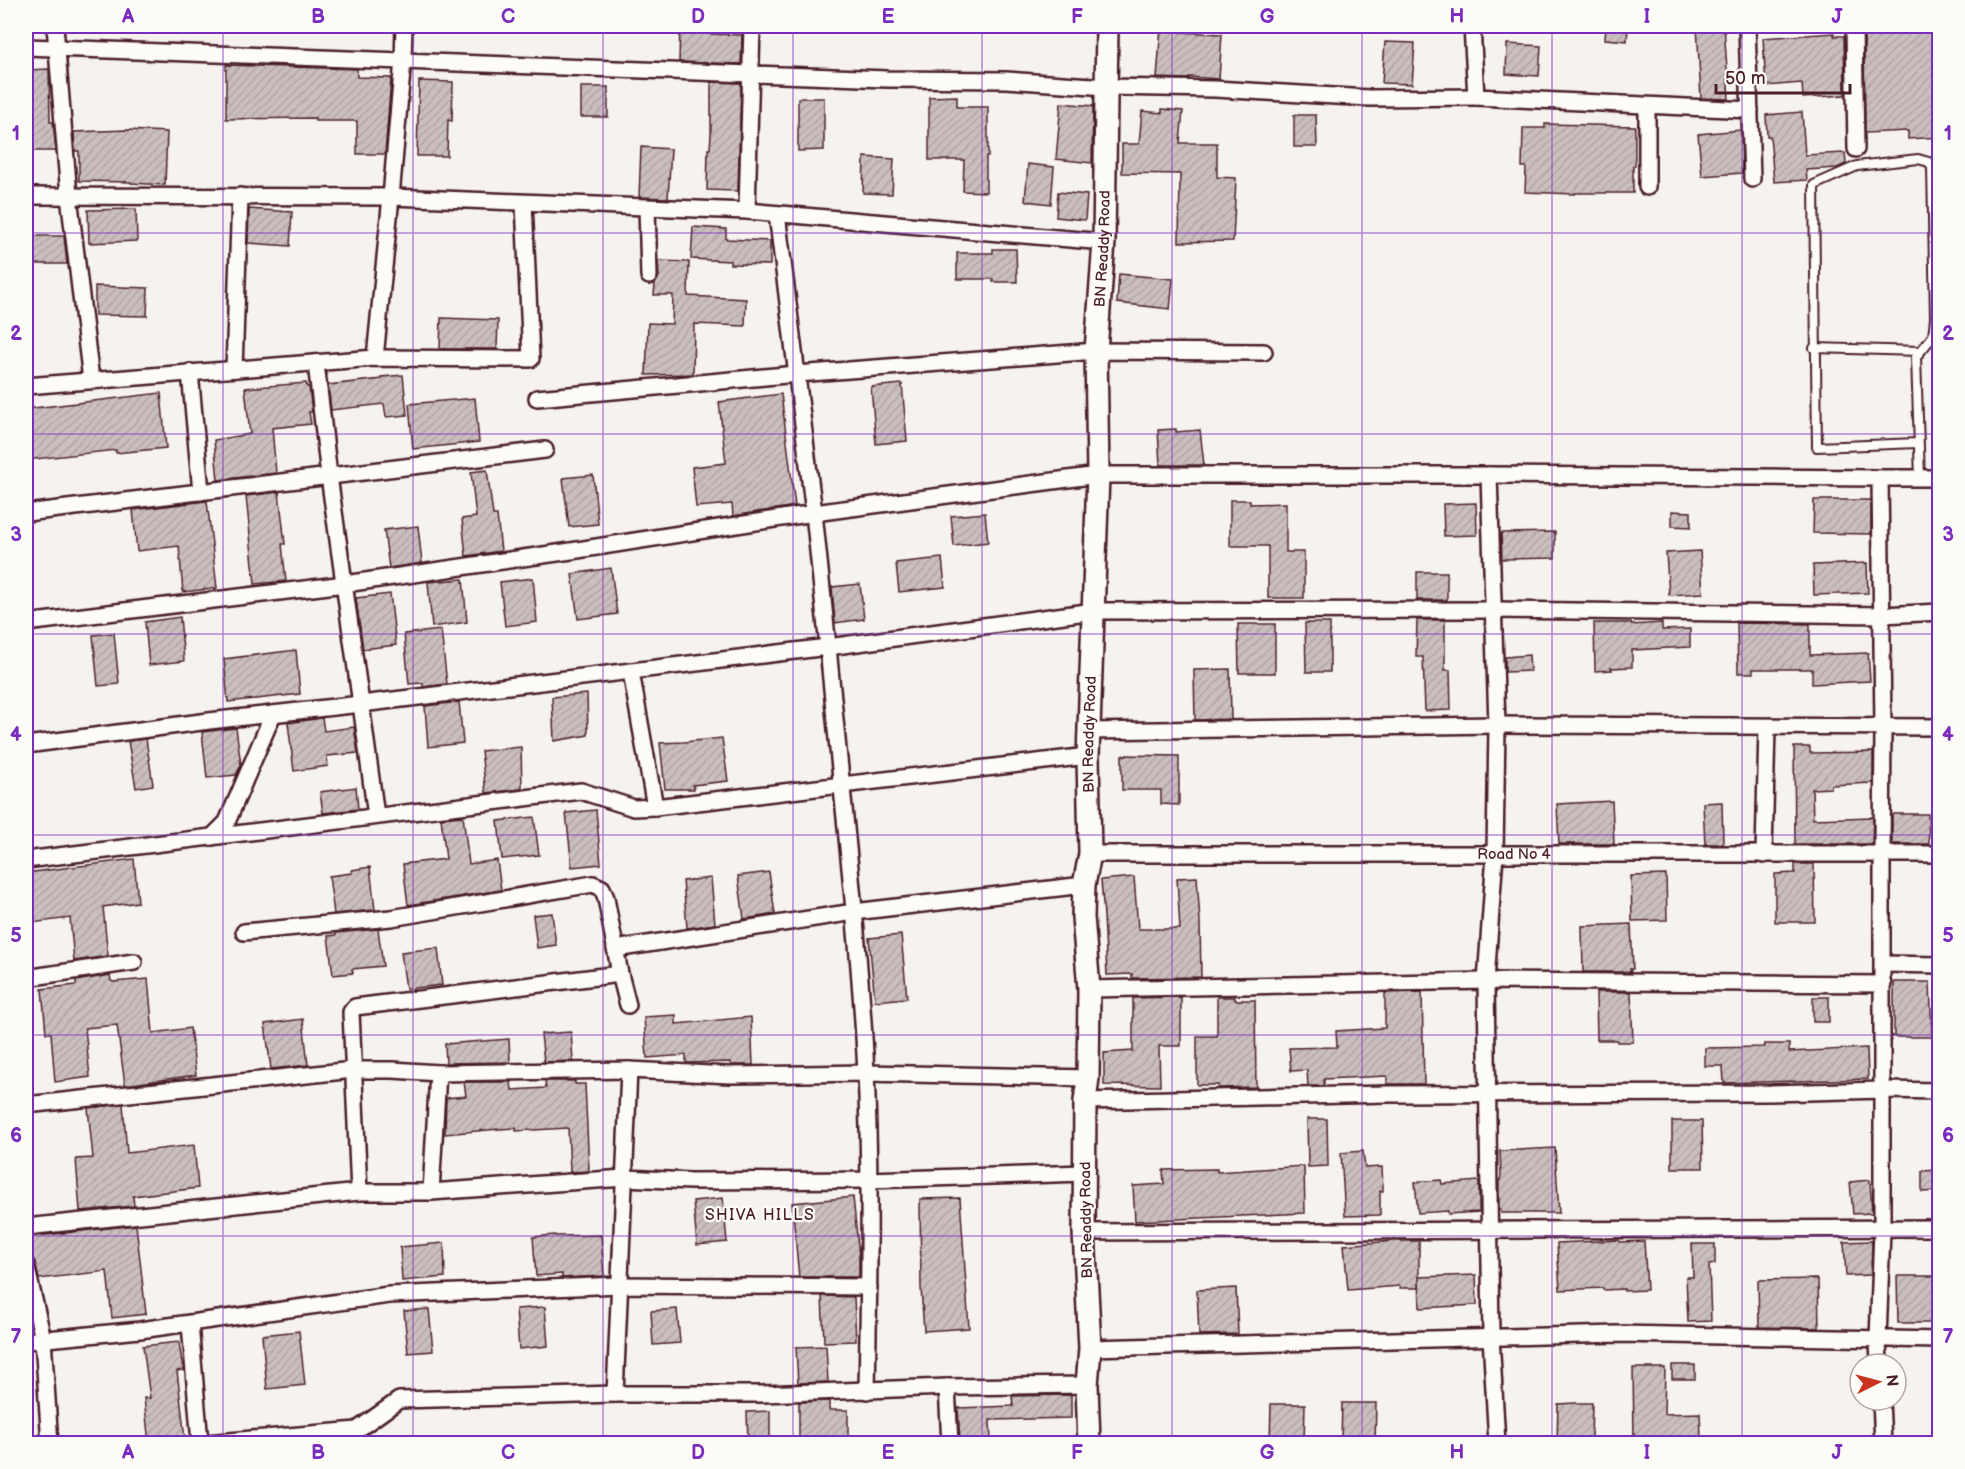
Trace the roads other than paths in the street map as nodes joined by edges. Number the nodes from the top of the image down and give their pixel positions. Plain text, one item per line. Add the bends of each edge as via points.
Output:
1 (55, 26) edge
2 (404, 26) edge
3 (752, 26) edge
4 (1107, 26) edge
5 (1472, 26) edge
6 (1747, 26) edge
7 (1854, 26) edge
8 (26, 47) edge
9 (57, 48) junction
10 (403, 60) junction
11 (750, 73) junction
12 (1107, 87) junction
13 (1476, 97) junction
14 (1647, 106) junction
15 (1750, 110) junction
16 (1856, 150) joint
17 (1857, 166) junction
18 (1752, 179) dead end
19 (1647, 187) dead end
20 (26, 196) edge
21 (69, 196) junction
22 (240, 196) junction
23 (391, 197) junction
24 (524, 203) junction
25 (647, 208) junction
26 (747, 211) junction
27 (777, 214) junction
28 (1104, 242) junction
29 (649, 276) dead end
30 (1814, 348) junction
31 (1096, 351) junction
32 (1920, 351) junction
33 (1264, 352) dead end
34 (375, 358) junction
35 (316, 363) junction
36 (234, 369) junction
37 (190, 372) junction
38 (797, 374) junction
39 (91, 380) junction
40 (26, 386) edge
41 (537, 398) dead end
42 (1918, 442) junction
43 (545, 450) dead end
44 (1098, 475) junction
45 (1489, 475) junction
46 (329, 476) junction
47 (1880, 478) junction
48 (1920, 478) junction
49 (1940, 478) edge
50 (201, 492) junction
51 (26, 513) edge
52 (814, 513) junction
53 (345, 584) junction
54 (1494, 610) junction
55 (1094, 611) junction
56 (1940, 612) edge
57 (1883, 615) junction
58 (26, 623) edge
59 (828, 647) junction
60 (631, 672) junction
61 (361, 704) junction
62 (273, 714) junction
63 (1497, 725) junction
64 (1767, 727) junction
65 (1940, 727) edge
66 (1883, 728) junction
67 (1089, 731) junction
68 (26, 745) edge
69 (1088, 756) junction
70 (840, 784) junction
71 (654, 807) junction
72 (376, 816) junction
73 (212, 837) junction
74 (1090, 854) junction
75 (1495, 854) junction
76 (1940, 854) edge
77 (1764, 855) junction
78 (1882, 855) junction
79 (26, 860) edge
80 (1084, 885) junction
81 (854, 912) junction
82 (244, 932) dead end
83 (615, 949) junction
84 (134, 962) dead end
85 (1883, 964) junction
86 (1940, 965) edge
87 (620, 975) junction
88 (26, 978) edge
89 (1486, 981) junction
90 (1883, 984) junction
91 (1089, 989) junction
92 (628, 1005) dead end
93 (353, 1070) junction
94 (629, 1070) junction
95 (438, 1073) junction
96 (866, 1073) junction
97 (1088, 1078) junction
98 (1883, 1090) junction
99 (1940, 1090) edge
100 (1489, 1094) junction
101 (1085, 1101) junction
102 (26, 1105) edge
103 (1085, 1173) junction
104 (624, 1178) junction
105 (868, 1180) junction
106 (359, 1192) junction
107 (431, 1192) junction
108 (26, 1227) edge
109 (1940, 1228) edge
110 (1882, 1230) junction
111 (1491, 1231) junction
112 (1084, 1232) junction
113 (26, 1265) edge
114 (619, 1285) junction
115 (869, 1287) junction
116 (190, 1324) junction
117 (1491, 1336) junction
118 (43, 1339) junction
119 (1878, 1340) junction
120 (1940, 1340) edge
121 (26, 1341) edge
122 (1090, 1348) junction
123 (1878, 1352) edge
124 (1087, 1385) junction
125 (947, 1387) junction
126 (867, 1391) junction
127 (615, 1394) junction
128 (1882, 1412) edge
129 (50, 1443) edge
130 (194, 1443) edge
131 (200, 1443) edge
132 (951, 1443) edge
133 (1089, 1443) edge
134 (1497, 1443) edge
135 (1884, 1443) edge

1 - 9 street
2 - 10 street
3 - 11 street
4 - 12 street, BN Readdy Road
5 - 13 street
6 - 15 street
7 - 16 street
8 - 9 street
9 - 10 street
9 - 21 street
10 - 11 street
10 - 23 street
11 - 12 street via 1006,80
11 - 26 street
12 - 13 street via 1369,98
12 - 28 street, BN Readdy Road
13 - 14 street
14 - 15 street
14 - 19 street
15 - 18 street
16 - 17 lane
17 - 30 lane via 1814,185
17 - 32 lane via 1918,159 1929,162 1932,168 1935,329
20 - 21 street
21 - 22 street
21 - 39 street
22 - 23 street
22 - 36 street
23 - 24 street
23 - 34 street
24 - 25 street
24 - 34 street via 531,359
25 - 26 street
25 - 29 street
26 - 27 street
27 - 28 street
27 - 38 street
28 - 31 street, BN Readdy Road
30 - 32 lane
30 - 42 lane via 1817,447
31 - 33 street
31 - 38 street
31 - 44 street, BN Readdy Road
32 - 42 lane via 1916,357
34 - 35 street
35 - 36 street
35 - 46 street
36 - 37 street
37 - 39 street
37 - 50 street
38 - 41 street
38 - 52 street
39 - 40 street
42 - 48 lane
43 - 46 street
44 - 45 street
44 - 52 street
44 - 55 street, BN Readdy Road
45 - 47 street
45 - 54 street
46 - 50 street
46 - 53 street
47 - 48 street
47 - 57 street
48 - 49 street
50 - 51 street
52 - 53 street
52 - 59 street
53 - 58 street
53 - 61 street
54 - 55 street
54 - 57 street
54 - 63 street
55 - 59 street
55 - 67 street, BN Readdy Road
56 - 57 street
57 - 66 street
59 - 60 street
59 - 70 street
60 - 61 street
60 - 71 street
61 - 62 street
61 - 72 street
62 - 68 street
62 - 73 street via 227,822
63 - 64 street
63 - 67 street
63 - 75 street
64 - 66 street
64 - 77 street
65 - 66 street
66 - 78 street
67 - 69 street, BN Readdy Road
69 - 70 street
69 - 74 street, BN Readdy Road
70 - 71 street
70 - 81 street
71 - 72 street via 634,808 581,791
72 - 73 street
73 - 79 street
74 - 75 street, Road No 4
74 - 80 street, BN Readdy Road
75 - 77 street, Road No 4
75 - 89 street
76 - 78 street, Road No 4
77 - 78 street, Road No 4
78 - 85 street
80 - 81 street
80 - 91 street, BN Readdy Road
81 - 83 street
81 - 96 street
82 - 83 street via 391,918 593,884 602,888 606,898
83 - 87 street
84 - 88 street
85 - 86 street
85 - 90 street
87 - 92 street
87 - 93 street via 355,1007 351,1012
89 - 90 street
89 - 91 street
89 - 100 street
90 - 98 street
91 - 97 street, BN Readdy Road
93 - 95 street
93 - 102 street
93 - 106 street
94 - 95 street
94 - 96 street via 730,1075
94 - 104 street
95 - 107 street
96 - 97 street
96 - 105 street
97 - 101 street, BN Readdy Road
98 - 99 street
98 - 100 street
98 - 110 street
100 - 101 street
100 - 111 street
101 - 103 street, BN Readdy Road
103 - 105 street
103 - 112 street, BN Readdy Road
104 - 105 street
104 - 107 street
104 - 114 street
105 - 115 street
106 - 107 street
106 - 108 street
109 - 110 street
110 - 111 street
110 - 119 street
111 - 112 street
111 - 117 street
112 - 122 street, BN Readdy Road
113 - 118 street
114 - 115 street
114 - 116 street via 389,1295
114 - 127 street
115 - 126 street
116 - 118 street
116 - 131 street
117 - 119 street via 1618,1334
117 - 122 street
117 - 134 street
118 - 121 street
118 - 129 street
119 - 120 street
119 - 123 street
122 - 124 street, BN Readdy Road
124 - 125 street
124 - 133 street, BN Readdy Road
125 - 126 street
125 - 132 street
126 - 127 street
127 - 131 street via 399,1400 357,1430
128 - 135 street
130 - 131 street

